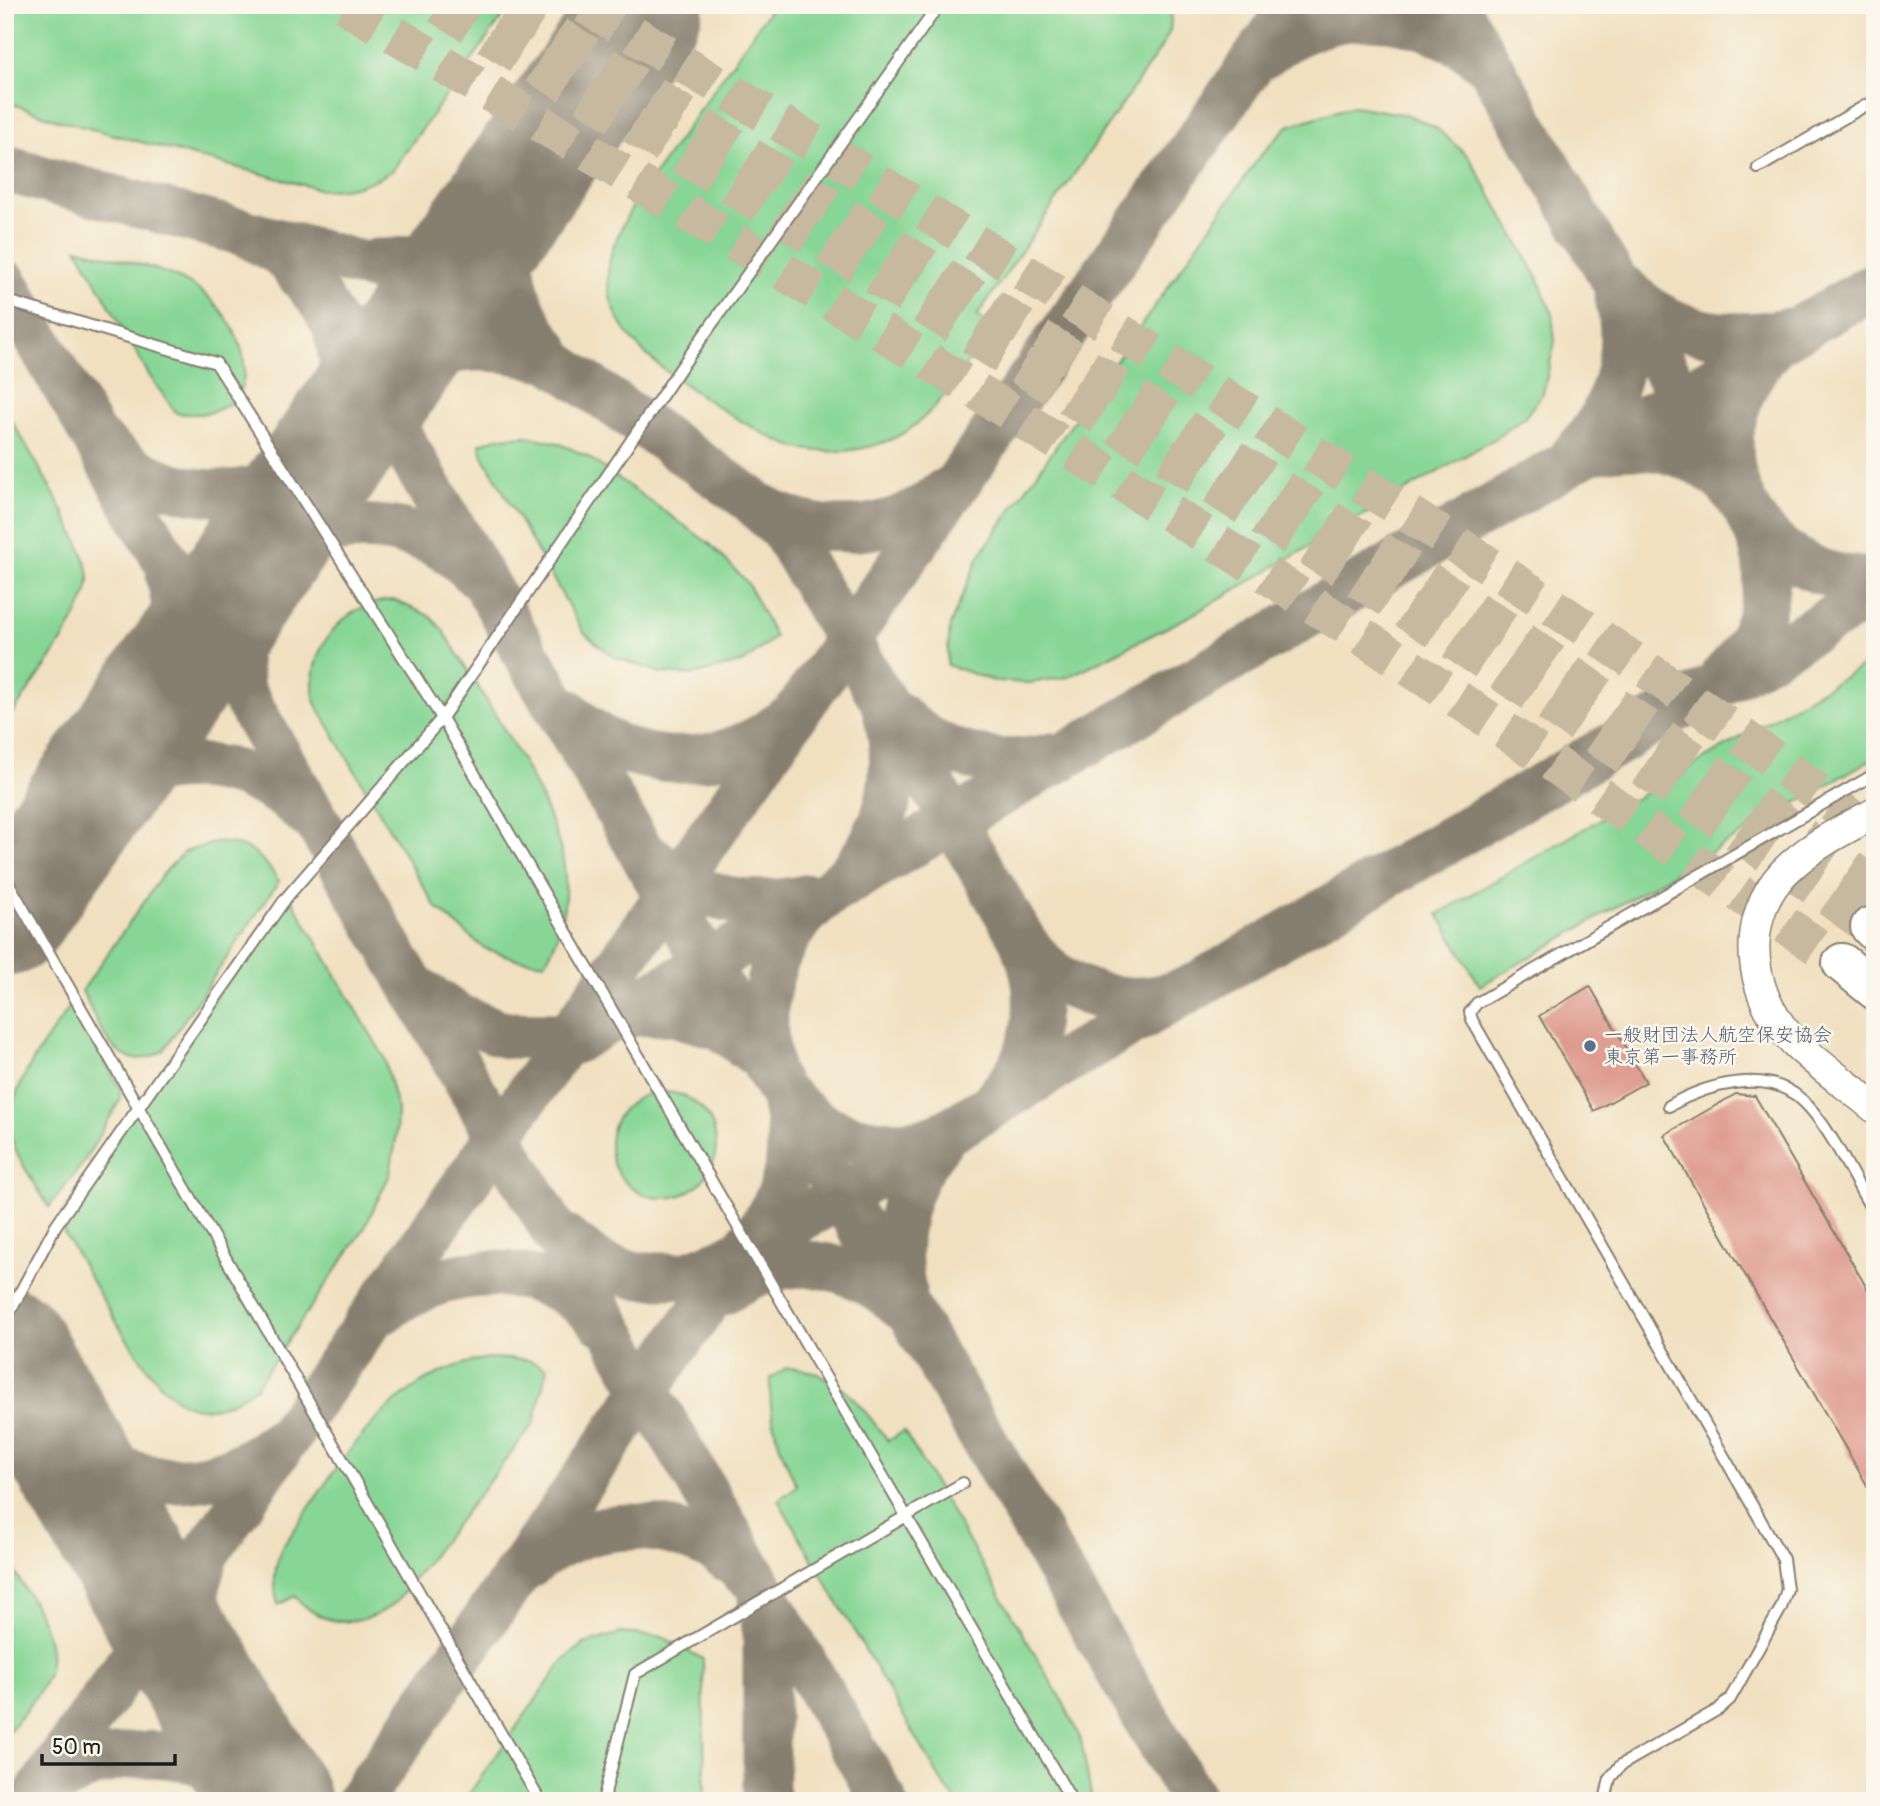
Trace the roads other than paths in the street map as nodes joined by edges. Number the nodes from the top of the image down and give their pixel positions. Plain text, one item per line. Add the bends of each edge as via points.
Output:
1 (939, 5) edge
2 (1875, 100) edge
3 (1758, 168) dead end
4 (5, 304) edge
5 (442, 718) junction
6 (1875, 774) edge
7 (1875, 813) edge
8 (5, 877) edge
9 (1842, 963) tunnel mouth
10 (1875, 990) edge
11 (1669, 1106) dead end
12 (137, 1107) junction
13 (1875, 1108) edge
14 (1875, 1215) edge
15 (5, 1321) edge
16 (962, 1483) dead end
17 (907, 1515) junction
18 (540, 1801) edge
19 (603, 1801) edge
20 (1072, 1801) edge
21 (1605, 1801) edge

1 - 5 lane via 682,366
2 - 3 lane
4 - 5 lane via 216,363
5 - 12 lane via 286,898
5 - 17 lane
6 - 21 lane via 1477,1003 1471,1012 1532,1128 1783,1559 1787,1589 1781,1608 1730,1699 1621,1765 1610,1778
7 - 13 street via 1791,865 1763,902 1754,940 1759,988 1784,1030
8 - 12 lane
9 - 10 highway
11 - 14 lane via 1692,1093 1728,1083 1772,1085 1801,1099
12 - 15 lane via 56,1225
12 - 18 lane
16 - 17 lane
17 - 19 lane via 635,1674
17 - 20 lane

